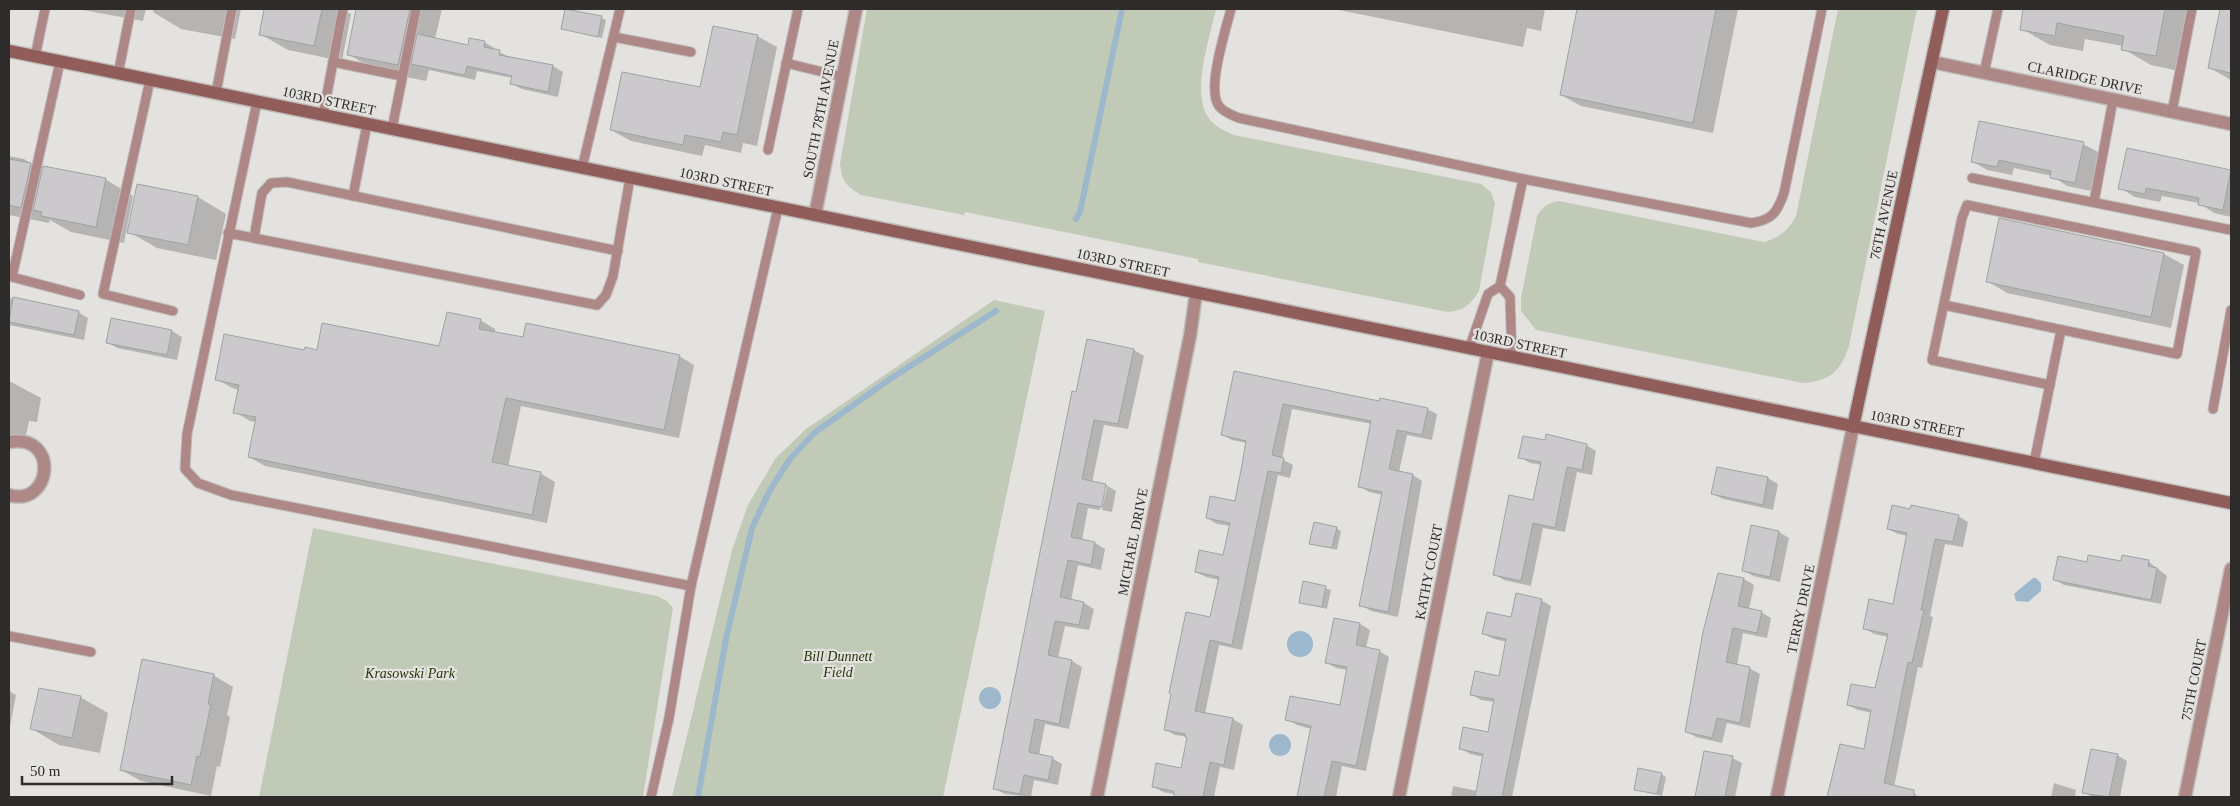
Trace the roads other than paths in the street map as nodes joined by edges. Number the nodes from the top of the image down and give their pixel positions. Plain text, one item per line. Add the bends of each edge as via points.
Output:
1 (45, 9) edge
2 (131, 9) edge
3 (232, 9) edge
4 (344, 9) edge
5 (416, 9) edge
6 (620, 9) edge
7 (798, 9) edge
8 (856, 9) edge
9 (1231, 9) edge
10 (1822, 9) edge
11 (1943, 9) edge
12 (1998, 9) edge
13 (2192, 9) edge
14 (614, 37) junction
15 (9, 51) edge
16 (691, 52) dead end
17 (35, 57) junction
18 (60, 62) junction
19 (333, 62) junction
20 (1932, 62) junction
21 (786, 63) junction
22 (1984, 73) junction
23 (118, 74) junction
24 (402, 76) junction
25 (843, 77) junction
26 (150, 80) junction
27 (216, 93) junction
28 (2113, 100) junction
29 (256, 102) junction
30 (2172, 112) junction
31 (323, 115) junction
32 (368, 124) junction
33 (2231, 124) edge
34 (392, 129) junction
35 (768, 150) dead end
36 (582, 168) junction
37 (630, 178) junction
38 (1972, 178) dead end
39 (1523, 179) junction
40 (353, 196) junction
41 (2094, 202) junction
42 (778, 208) junction
43 (815, 216) junction
44 (2231, 230) edge
45 (228, 233) junction
46 (254, 238) junction
47 (618, 251) junction
48 (1500, 286) junction
49 (1196, 293) junction
50 (80, 295) dead end
51 (1944, 305) junction
52 (2231, 310) edge
53 (173, 312) dead end
54 (2061, 330) junction
55 (1469, 349) junction
56 (1488, 352) junction
57 (1512, 358) junction
58 (2050, 385) junction
59 (2213, 409) dead end
60 (1854, 427) junction
61 (9, 442) edge
62 (2034, 463) junction
63 (9, 494) edge
64 (2231, 503) edge
65 (2231, 569) edge
66 (691, 586) junction
67 (9, 636) edge
68 (91, 652) dead end
69 (652, 797) edge
70 (1097, 797) edge
71 (1399, 797) edge
72 (1777, 797) edge
73 (2185, 797) edge

1 - 17 lane
2 - 23 lane
3 - 27 lane
4 - 19 lane
5 - 24 lane
6 - 14 lane
7 - 21 lane
8 - 25 street, SOUTH 78TH AVENUE
9 - 39 lane via 1214,86 1218,105 1227,113
10 - 39 lane via 1784,193 1778,211 1764,221 1751,222
11 - 20 street, 76TH AVENUE
12 - 22 lane
13 - 30 lane
14 - 16 lane
14 - 36 lane
15 - 17 street, 103RD STREET
17 - 18 street, 103RD STREET
18 - 23 street, 103RD STREET
18 - 50 lane via 12,277
19 - 24 lane
19 - 31 lane
20 - 22 street, CLARIDGE DRIVE
20 - 60 street, 76TH AVENUE
21 - 25 lane
21 - 35 lane
22 - 28 street, CLARIDGE DRIVE
23 - 26 street, 103RD STREET
24 - 34 lane
25 - 43 street, SOUTH 78TH AVENUE
26 - 27 street, 103RD STREET
26 - 53 lane via 103,294
27 - 29 street, 103RD STREET
28 - 30 street, CLARIDGE DRIVE
28 - 41 lane
29 - 31 street, 103RD STREET
29 - 45 lane
30 - 33 street, CLARIDGE DRIVE
31 - 32 street, 103RD STREET
32 - 34 street, 103RD STREET
32 - 40 lane
34 - 36 street, 103RD STREET
36 - 37 street, 103RD STREET
37 - 42 street, 103RD STREET
37 - 47 lane
38 - 41 lane
39 - 48 lane
40 - 46 lane via 287,182 271,183 262,193
40 - 47 lane
41 - 44 lane
42 - 43 street, 103RD STREET
42 - 66 lane
43 - 49 street, 103RD STREET
45 - 46 lane
45 - 66 lane via 187,434 185,469 198,483 231,495
46 - 47 lane via 597,305 606,295
48 - 55 lane via 1488,294
48 - 57 lane via 1510,297
49 - 55 street, 103RD STREET
49 - 70 street, MICHAEL DRIVE
51 - 54 lane
51 - 54 lane via 1967,205 2196,252 2177,354
51 - 58 lane via 1932,360
52 - 59 lane
54 - 58 lane
55 - 56 street, 103RD STREET
56 - 57 street, 103RD STREET
56 - 71 street, KATHY COURT
57 - 60 street, 103RD STREET
58 - 62 lane
60 - 62 street, 103RD STREET
60 - 72 street, TERRY DRIVE
61 - 63 street via 26,442 34,446 44,461 45,471 38,487 31,493 22,496
62 - 64 street, 103RD STREET
65 - 73 street, 75TH COURT
66 - 69 lane
67 - 68 lane

